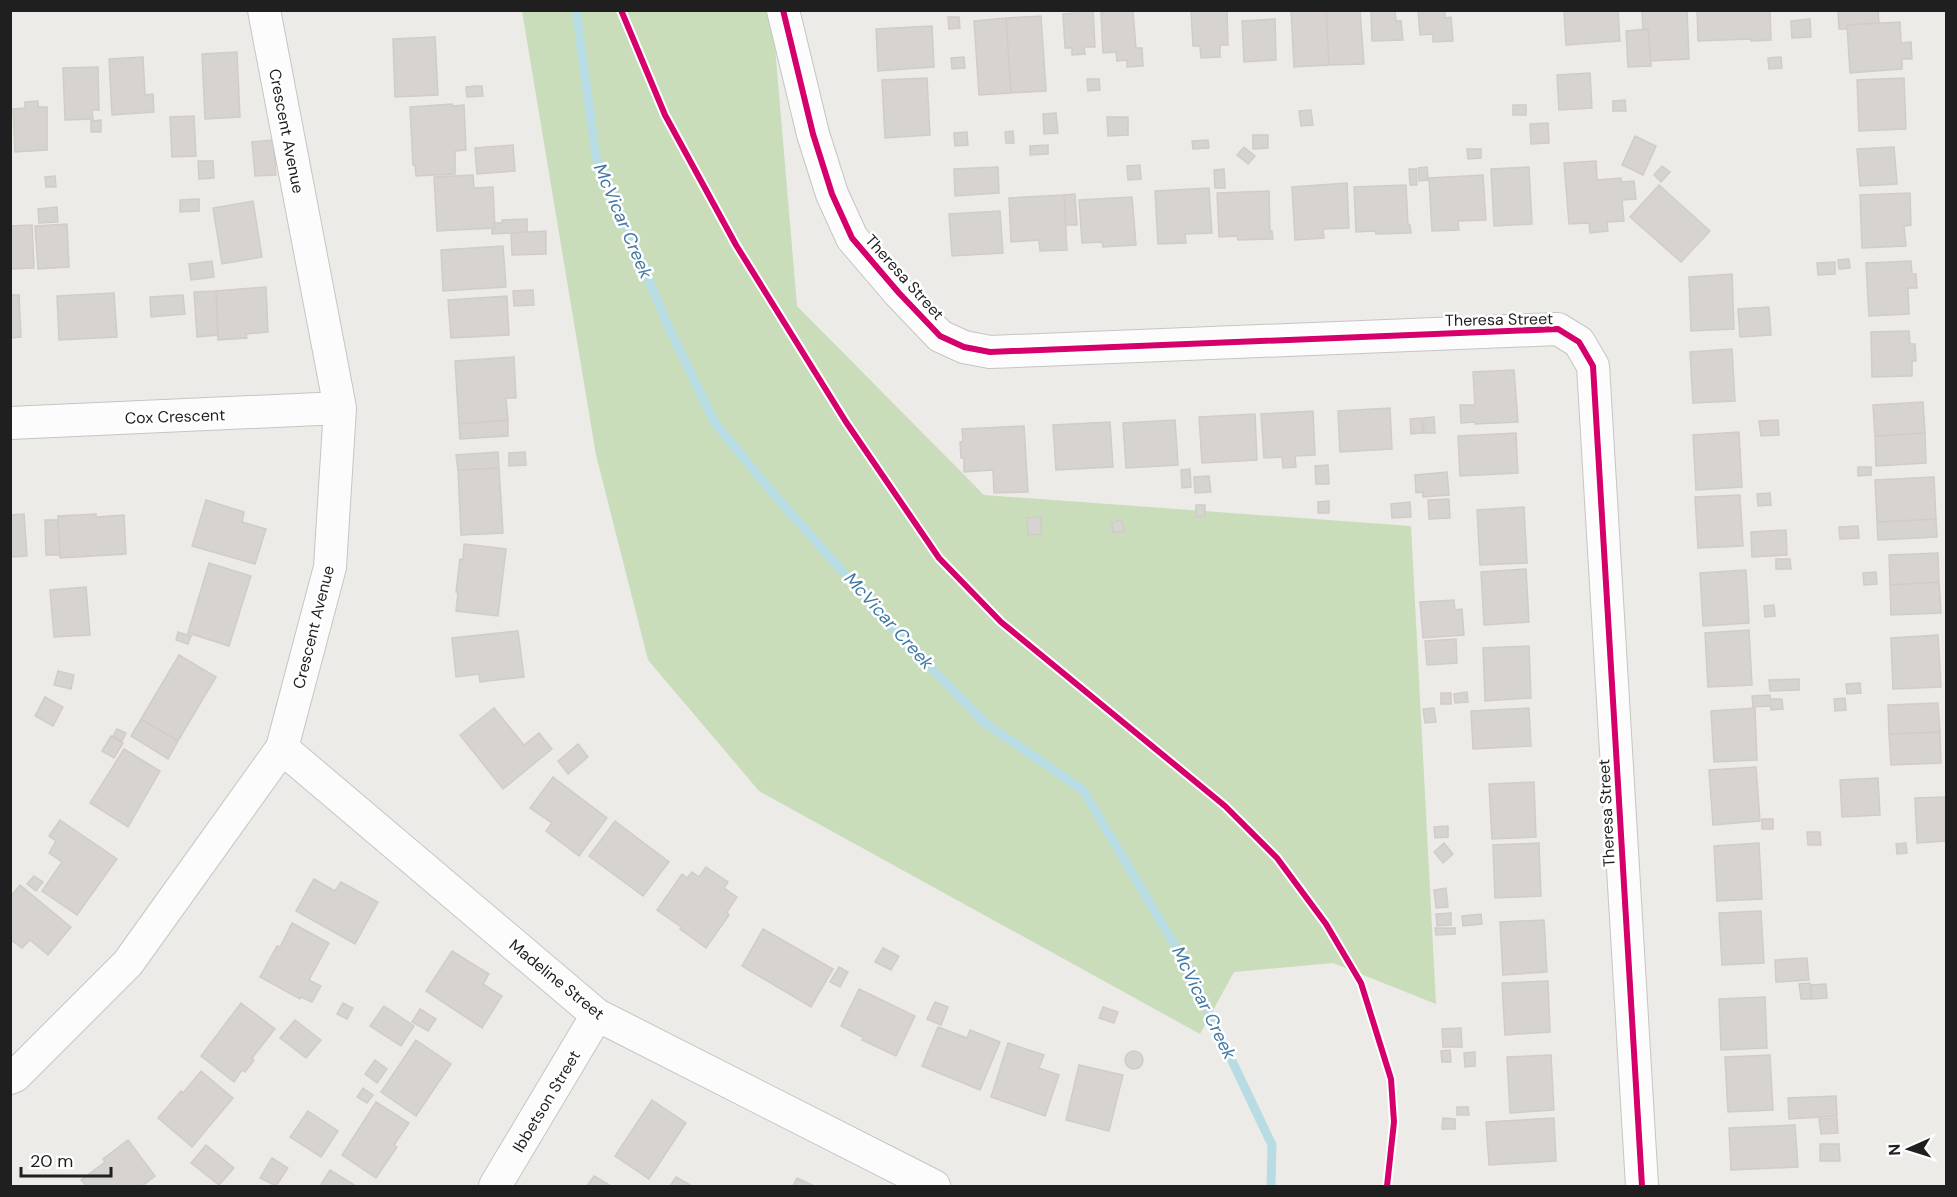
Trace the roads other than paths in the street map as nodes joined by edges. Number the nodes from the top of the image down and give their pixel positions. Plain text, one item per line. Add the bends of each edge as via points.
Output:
1 (264, 10) edge
2 (783, 10) edge
3 (340, 408) junction
4 (10, 423) edge
5 (282, 748) junction
6 (597, 1015) junction
7 (12, 1076) edge
8 (495, 1186) edge
9 (934, 1186) edge
10 (1642, 1186) edge

1 - 3 street, Crescent Avenue
2 - 10 street, Theresa Street via 813,134 832,194 852,238 940,336 964,347 990,352 1558,329 1579,342 1593,366
3 - 4 street, Cox Crescent
3 - 5 street, Crescent Avenue via 330,567
5 - 6 street, Madeline Street
5 - 7 street, Crescent Avenue via 128,963
6 - 8 street, Ibbetson Street
6 - 9 street, Madeline Street

